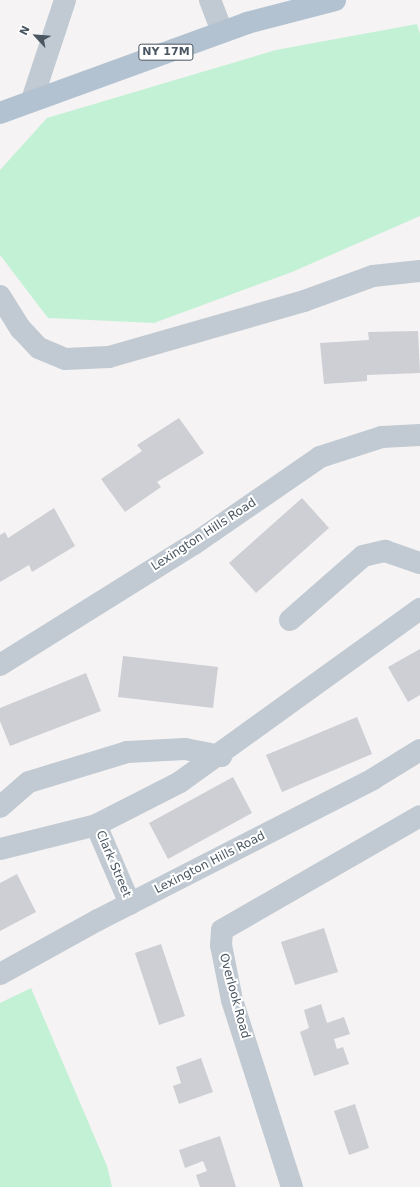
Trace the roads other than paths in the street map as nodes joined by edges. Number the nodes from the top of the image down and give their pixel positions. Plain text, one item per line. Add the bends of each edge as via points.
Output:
1 (65, 0) edge
2 (210, 0) edge
3 (335, 0) edge
4 (300, 5) edge
5 (222, 32) junction
6 (32, 100) junction
7 (0, 113) edge
8 (420, 271) edge
9 (0, 296) edge
10 (420, 436) edge
11 (420, 563) edge
12 (420, 609) edge
13 (290, 620) dead end
14 (0, 665) edge
15 (420, 750) edge
16 (221, 756) junction
17 (0, 807) edge
18 (420, 816) edge
19 (96, 825) junction
20 (0, 849) edge
21 (130, 904) junction
22 (0, 974) edge
23 (292, 1187) edge

1 - 6 street
2 - 5 street
3 - 4 main road, NY 17M
4 - 5 main road, NY 17M
5 - 6 main road, NY 17M
6 - 7 main road, NY 17M
8 - 9 street via 373,276 304,301 109,357 65,359 39,348 21,329
10 - 14 street, Lexington Hills Road via 382,437 320,458 194,544
11 - 13 street via 385,551 363,556
12 - 16 street
15 - 21 street, Lexington Hills Road via 373,779
16 - 17 street via 185,749 128,752 29,782
16 - 19 street via 180,782
18 - 23 street, Overlook Road via 222,930 220,945 232,1000
19 - 20 street
19 - 21 street, Clark Street
21 - 22 street, Lexington Hills Road

